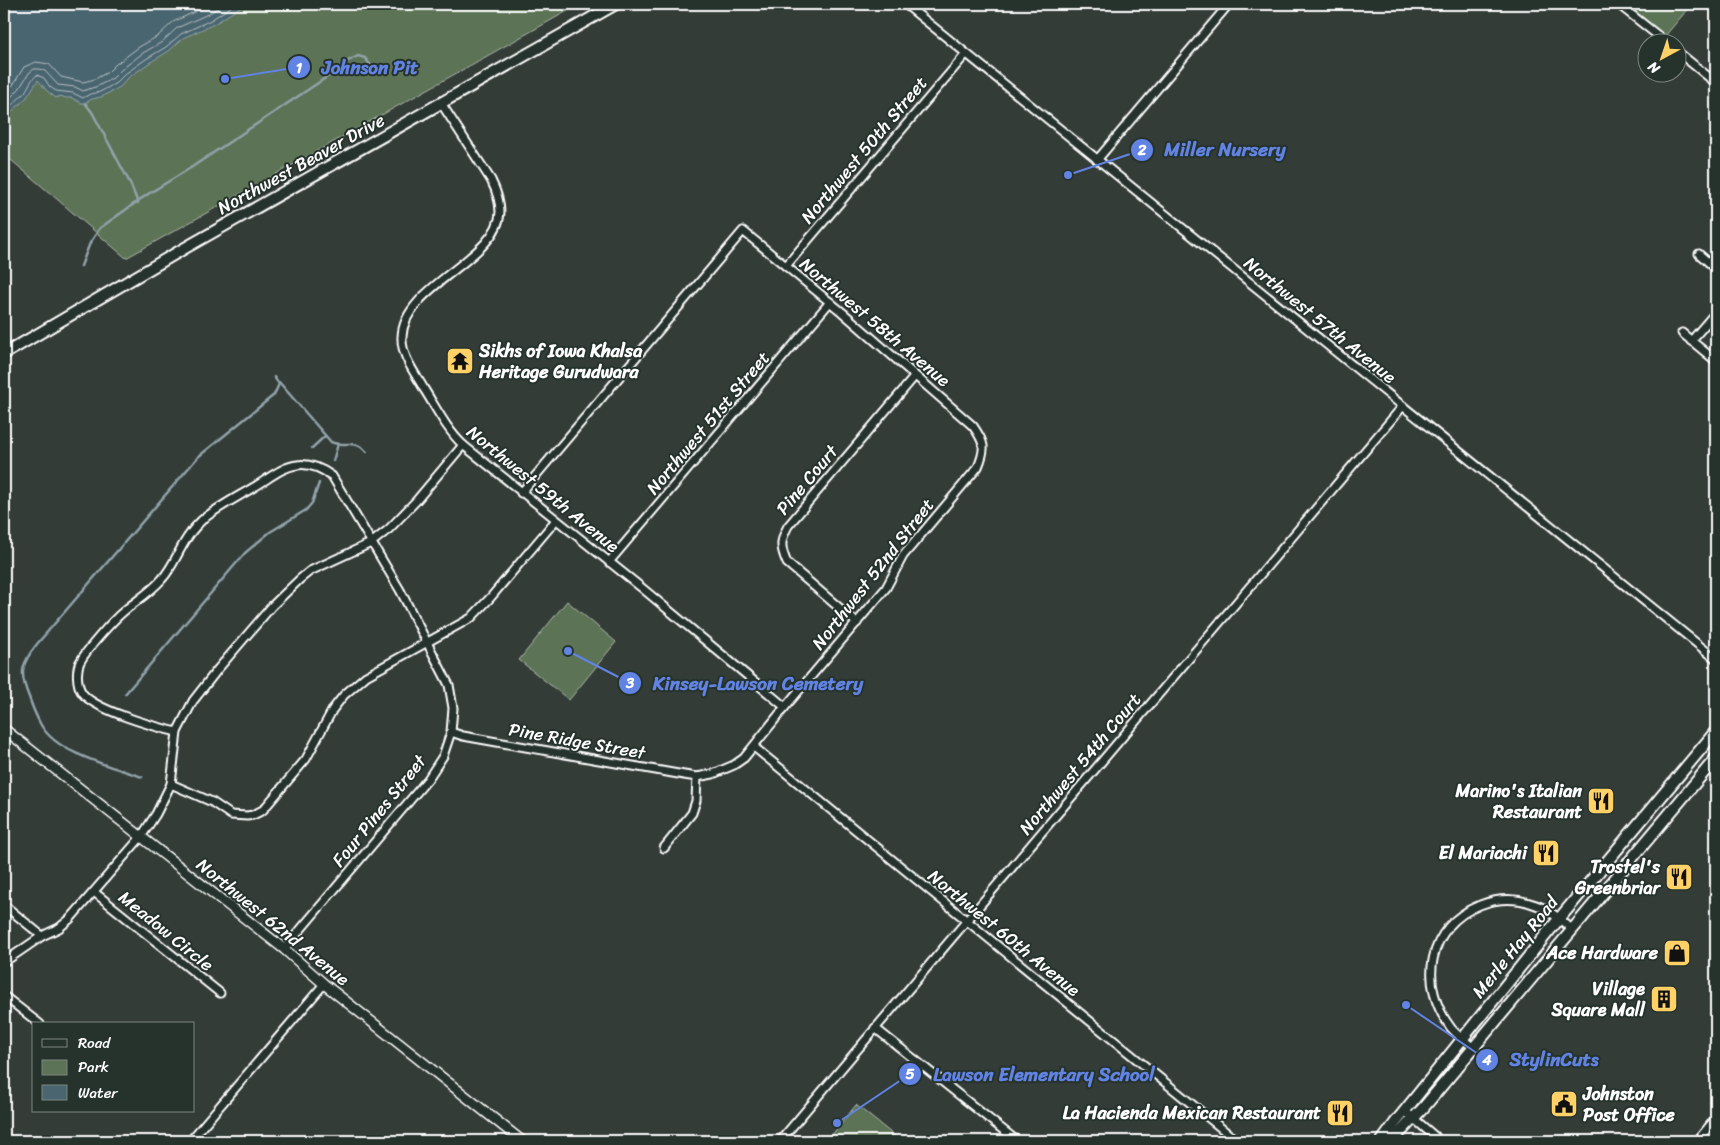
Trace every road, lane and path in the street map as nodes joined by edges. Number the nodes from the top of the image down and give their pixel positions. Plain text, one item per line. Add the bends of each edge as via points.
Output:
1 (616, 4) edge
2 (905, 4) edge
3 (1229, 4) edge
4 (1618, 4) edge
5 (1653, 32) edge
6 (966, 54) junction
7 (1688, 60) edge
8 (1716, 83) edge
9 (441, 103) junction
10 (1097, 160) junction
11 (1699, 254) dead end
12 (786, 266) junction
13 (1716, 269) edge
14 (830, 302) junction
15 (1716, 312) edge
16 (1682, 334) dead end
17 (1692, 342) junction
18 (4, 354) edge
19 (1716, 361) edge
20 (915, 376) junction
21 (1403, 406) junction
22 (982, 440) joint
23 (463, 445) junction
24 (521, 493) junction
25 (556, 520) junction
26 (371, 543) junction
27 (609, 562) junction
28 (856, 622) junction
29 (426, 643) junction
30 (1716, 659) edge
31 (785, 707) junction
32 (4, 729) edge
33 (1716, 731) edge
34 (177, 732) junction
35 (451, 732) junction
36 (754, 747) junction
37 (1716, 758) edge
38 (697, 777) junction
39 (171, 784) junction
40 (141, 837) junction
41 (664, 848) dead end
42 (94, 892) junction
43 (4, 905) edge
44 (1560, 919) junction
45 (966, 921) junction
46 (1574, 930) junction
47 (42, 936) junction
48 (284, 949) junction
49 (4, 962) edge
50 (324, 984) junction
51 (220, 993) dead end
52 (4, 996) edge
53 (37, 1022) edge
54 (875, 1028) junction
55 (1462, 1038) junction
56 (1474, 1048) junction
57 (1405, 1111) junction
58 (1716, 1118) edge
59 (1413, 1119) junction
60 (190, 1141) edge
61 (522, 1141) edge
62 (780, 1141) edge
63 (1017, 1141) edge
64 (1236, 1141) edge
65 (1382, 1141) edge
66 (1392, 1141) edge
67 (1440, 1141) edge
68 (1697, 1141) edge

1 - 9 main road, Northwest Beaver Drive
2 - 6 street, Northwest 57th Avenue
3 - 10 street
4 - 5 street
6 - 10 street, Northwest 57th Avenue
6 - 12 street, Northwest 50th Street
7 - 8 street
9 - 18 main road, Northwest Beaver Drive
9 - 23 street, Northwest 59th Avenue via 491,180 500,214 498,225 483,244 412,307 402,337 410,366 451,433
10 - 21 street, Northwest 57th Avenue
11 - 13 street
12 - 14 street, Northwest 58th Avenue
12 - 24 street, Northwest 58th Avenue via 743,231
14 - 20 street, Northwest 58th Avenue
14 - 27 street, Northwest 51st Street
15 - 17 street
16 - 17 street
17 - 19 street
20 - 22 street, Northwest 58th Avenue via 973,426
20 - 28 street, Pine Court via 781,538 787,563
21 - 30 street, Northwest 57th Avenue
21 - 45 street, Northwest 54th Court
22 - 28 street, Northwest 52nd Street via 984,454 978,467 903,556 886,588
23 - 24 street, Northwest 59th Avenue
23 - 26 street via 409,508
24 - 25 street, Northwest 59th Avenue
25 - 27 street, Northwest 59th Avenue
25 - 29 street via 481,609
26 - 29 street, Four Pines Street via 400,590
26 - 34 street via 310,572 287,590 218,668 193,701
26 - 34 street, Four Pines Street via 332,476 313,466 298,464 281,470 201,520 163,578 123,612 79,663 77,682 88,700 100,707
27 - 31 street, Northwest 59th Avenue
28 - 31 street, Northwest 52nd Street
29 - 35 street, Four Pines Street via 449,685 453,708
29 - 39 street via 366,676 344,695 306,759 268,806 258,813 242,817 231,814
31 - 36 street, Northwest 52nd Street
32 - 40 street, Northwest 62nd Avenue
33 - 44 main road, Merle Hay Road
34 - 39 street
35 - 38 street, Pine Ridge Street
35 - 48 street, Four Pines Street via 443,756 428,779
36 - 38 street, Northwest 52nd Street via 734,765
36 - 45 street, Northwest 60th Avenue
37 - 46 main road, Merle Hay Road
38 - 41 street via 692,813
39 - 40 street
40 - 42 street
40 - 48 street, Northwest 62nd Avenue
42 - 47 street via 70,919
42 - 51 street, Meadow Circle
43 - 47 street
44 - 46 street
44 - 55 main road, Merle Hay Road
44 - 55 street via 1535,904 1501,900 1469,910 1445,930 1435,950 1431,980 1441,1011
45 - 54 street, Northwest 54th Court
45 - 64 street, Northwest 60th Avenue
46 - 56 main road, Merle Hay Road
47 - 49 street
48 - 50 street, Northwest 62nd Avenue
50 - 60 street
50 - 61 street, Northwest 62nd Avenue
52 - 53 street
54 - 62 street, Northwest 54th Court
54 - 63 street
55 - 56 street
55 - 57 main road, Merle Hay Road
56 - 59 main road, Merle Hay Road
57 - 59 street
57 - 65 main road, Merle Hay Road
58 - 68 street
59 - 66 main road, Merle Hay Road
59 - 67 street

